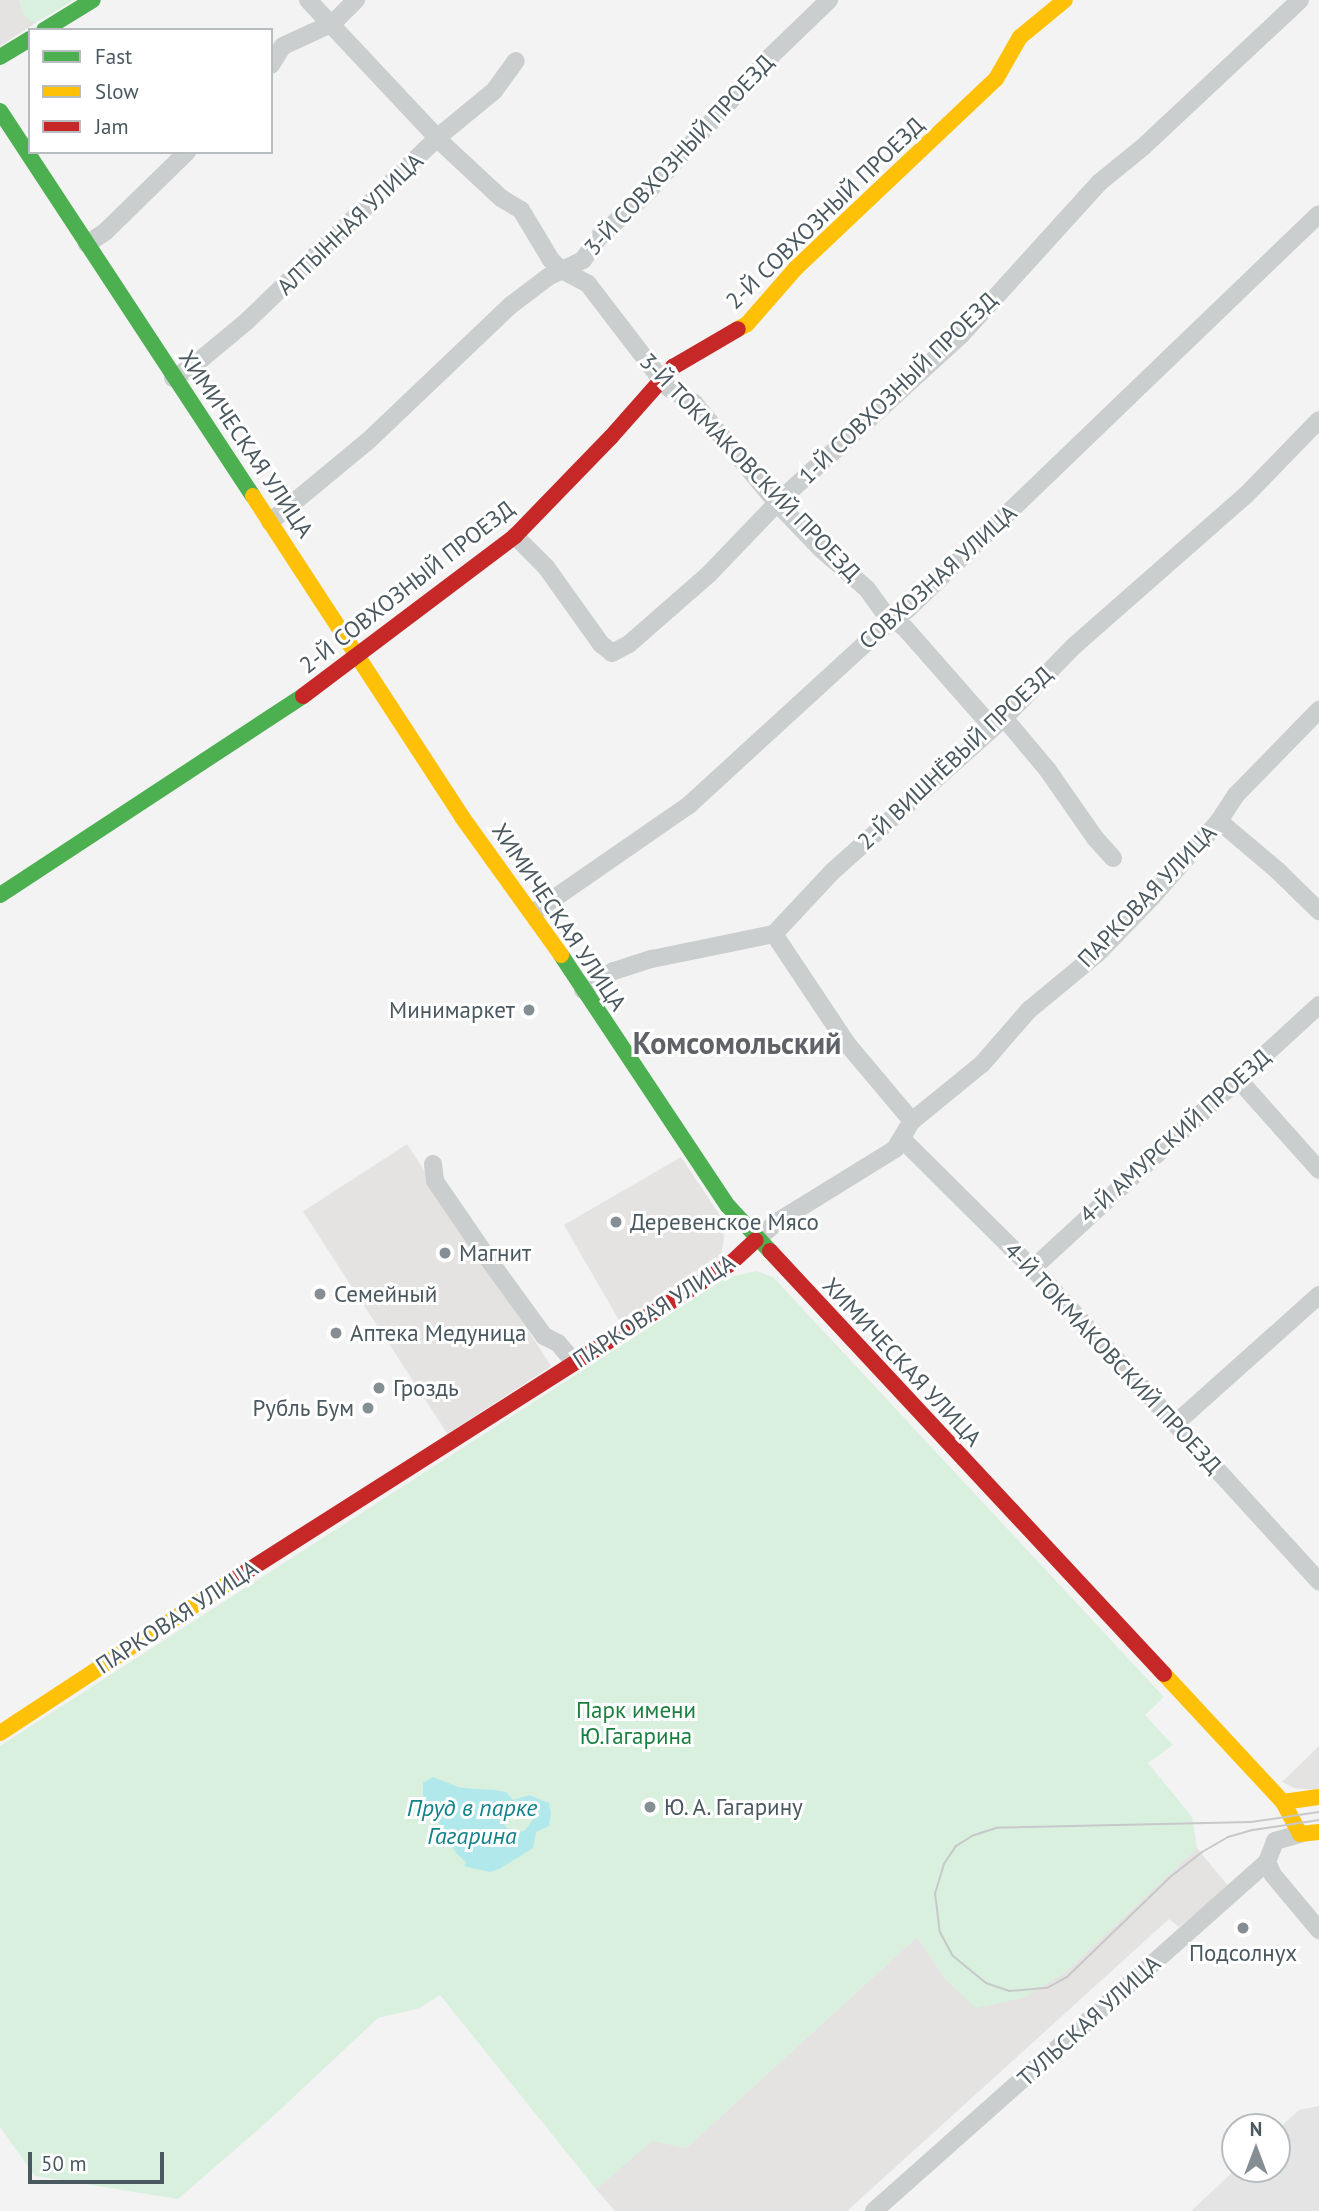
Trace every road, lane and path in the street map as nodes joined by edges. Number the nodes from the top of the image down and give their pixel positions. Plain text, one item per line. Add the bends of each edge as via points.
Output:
1 (93, 0) edge
2 (308, 0) edge
3 (356, 0) edge
4 (829, 0) edge
5 (1065, 0) edge
6 (1300, 0) edge
7 (333, 23) junction
8 (47, 28) edge
9 (28, 40) edge
10 (0, 57) edge
11 (516, 61) dead end
12 (273, 62) edge
13 (0, 111) edge
14 (438, 137) junction
15 (28, 154) edge
16 (28, 154) edge
17 (185, 154) edge
18 (1319, 214) edge
19 (87, 244) junction
20 (560, 269) junction
21 (173, 378) junction
22 (661, 379) junction
23 (1319, 420) edge
24 (777, 503) junction
25 (270, 522) junction
26 (515, 536) junction
27 (893, 620) junction
28 (357, 656) junction
29 (1319, 710) edge
30 (998, 723) junction
31 (1219, 821) junction
32 (1113, 858) dead end
33 (0, 895) edge
34 (1319, 911) edge
35 (533, 913) junction
36 (774, 934) junction
37 (583, 990) junction
38 (1319, 1005) edge
39 (1238, 1079) junction
40 (912, 1121) junction
41 (902, 1140) junction
42 (433, 1164) dead end
43 (1319, 1171) edge
44 (757, 1240) junction
45 (1032, 1269) junction
46 (1319, 1295) edge
47 (574, 1362) junction
48 (1176, 1423) junction
49 (1319, 1581) edge
50 (0, 1733) edge
51 (1319, 1797) edge
52 (1283, 1802) junction
53 (1319, 1832) edge
54 (1300, 1834) junction
55 (1267, 1862) junction
56 (1319, 1930) edge
57 (874, 2211) edge

1 - 8 street
2 - 7 street, 3-Й ТОКМАКОВСКИЙ ПРОЕЗД via 321,17
3 - 7 street
4 - 20 street, 3-Й СОВХОЗНЫЙ ПРОЕЗД via 771,56 644,196 600,236 583,260
5 - 22 street, 2-Й СОВХОЗНЫЙ ПРОЕЗД via 1020,37 996,79 796,268 747,324 673,367
6 - 24 street, 1-Й СОВХОЗНЫЙ ПРОЕЗД via 1100,182 962,334
7 - 12 street via 283,46
7 - 14 street, 3-Й ТОКМАКОВСКИЙ ПРОЕЗД
9 - 10 street
11 - 14 street, АЛТЫННАЯ УЛИЦА via 494,91
13 - 16 street, ХИМИЧЕСКАЯ УЛИЦА
14 - 20 street, 3-Й ТОКМАКОВСКИЙ ПРОЕЗД via 501,198 521,209
14 - 21 street, АЛТЫННАЯ УЛИЦА via 246,322
15 - 19 street, ХИМИЧЕСКАЯ УЛИЦА
17 - 19 street
18 - 27 street, СОВХОЗНАЯ УЛИЦА
19 - 21 street, ХИМИЧЕСКАЯ УЛИЦА
20 - 22 street, 3-Й ТОКМАКОВСКИЙ ПРОЕЗД via 588,284
20 - 25 street, 3-Й СОВХОЗНЫЙ ПРОЕЗД via 511,305 368,441
21 - 25 street, ХИМИЧЕСКАЯ УЛИЦА
22 - 24 street, 3-Й ТОКМАКОВСКИЙ ПРОЕЗД via 694,403
22 - 26 street, 2-Й СОВХОЗНЫЙ ПРОЕЗД
23 - 30 street, 2-Й ВИШНЁВЫЙ ПРОЕЗД via 1247,494 1074,646
24 - 26 street, 1-Й СОВХОЗНЫЙ ПРОЕЗД via 709,574 629,644 612,653 592,634 546,567
24 - 27 street, 3-Й ТОКМАКОВСКИЙ ПРОЕЗД
25 - 28 street, ХИМИЧЕСКАЯ УЛИЦА
26 - 28 street, 2-Й СОВХОЗНЫЙ ПРОЕЗД
27 - 30 street, 3-Й ТОКМАКОВСКИЙ ПРОЕЗД
27 - 35 street, СОВХОЗНАЯ УЛИЦА via 680,811
28 - 33 street, 2-Й СОВХОЗНЫЙ ПРОЕЗД via 328,680
28 - 35 street, ХИМИЧЕСКАЯ УЛИЦА via 462,817
29 - 31 street, ПАРКОВАЯ УЛИЦА via 1236,795
30 - 32 street, 3-Й ТОКМАКОВСКИЙ ПРОЕЗД via 1047,769
30 - 36 street, 2-Й ВИШНЁВЫЙ ПРОЕЗД via 833,871
31 - 34 street
31 - 40 street, ПАРКОВАЯ УЛИЦА via 1098,953 1028,1010 982,1064
35 - 37 street, ХИМИЧЕСКАЯ УЛИЦА
36 - 37 street via 652,959 614,971
36 - 40 street via 848,1045
37 - 44 street, ХИМИЧЕСКАЯ УЛИЦА via 727,1206
38 - 39 street, 4-Й АМУРСКИЙ ПРОЕЗД
39 - 43 street
39 - 45 street, 4-Й АМУРСКИЙ ПРОЕЗД
40 - 41 street, ПАРКОВАЯ УЛИЦА
41 - 44 street, ПАРКОВАЯ УЛИЦА
41 - 45 street, 4-Й ТОКМАКОВСКИЙ ПРОЕЗД
42 - 47 street via 435,1181 489,1260 544,1336 558,1343
44 - 47 street, ПАРКОВАЯ УЛИЦА via 730,1264
44 - 52 street, ХИМИЧЕСКАЯ УЛИЦА
45 - 48 street, 4-Й ТОКМАКОВСКИЙ ПРОЕЗД
46 - 48 street
47 - 50 street, ПАРКОВАЯ УЛИЦА
48 - 49 street, 4-Й ТОКМАКОВСКИЙ ПРОЕЗД
51 - 52 street
52 - 54 street
53 - 54 street, ТУЛЬСКАЯ УЛИЦА
54 - 55 street, ТУЛЬСКАЯ УЛИЦА via 1275,1841
55 - 56 street
55 - 57 street, ТУЛЬСКАЯ УЛИЦА

